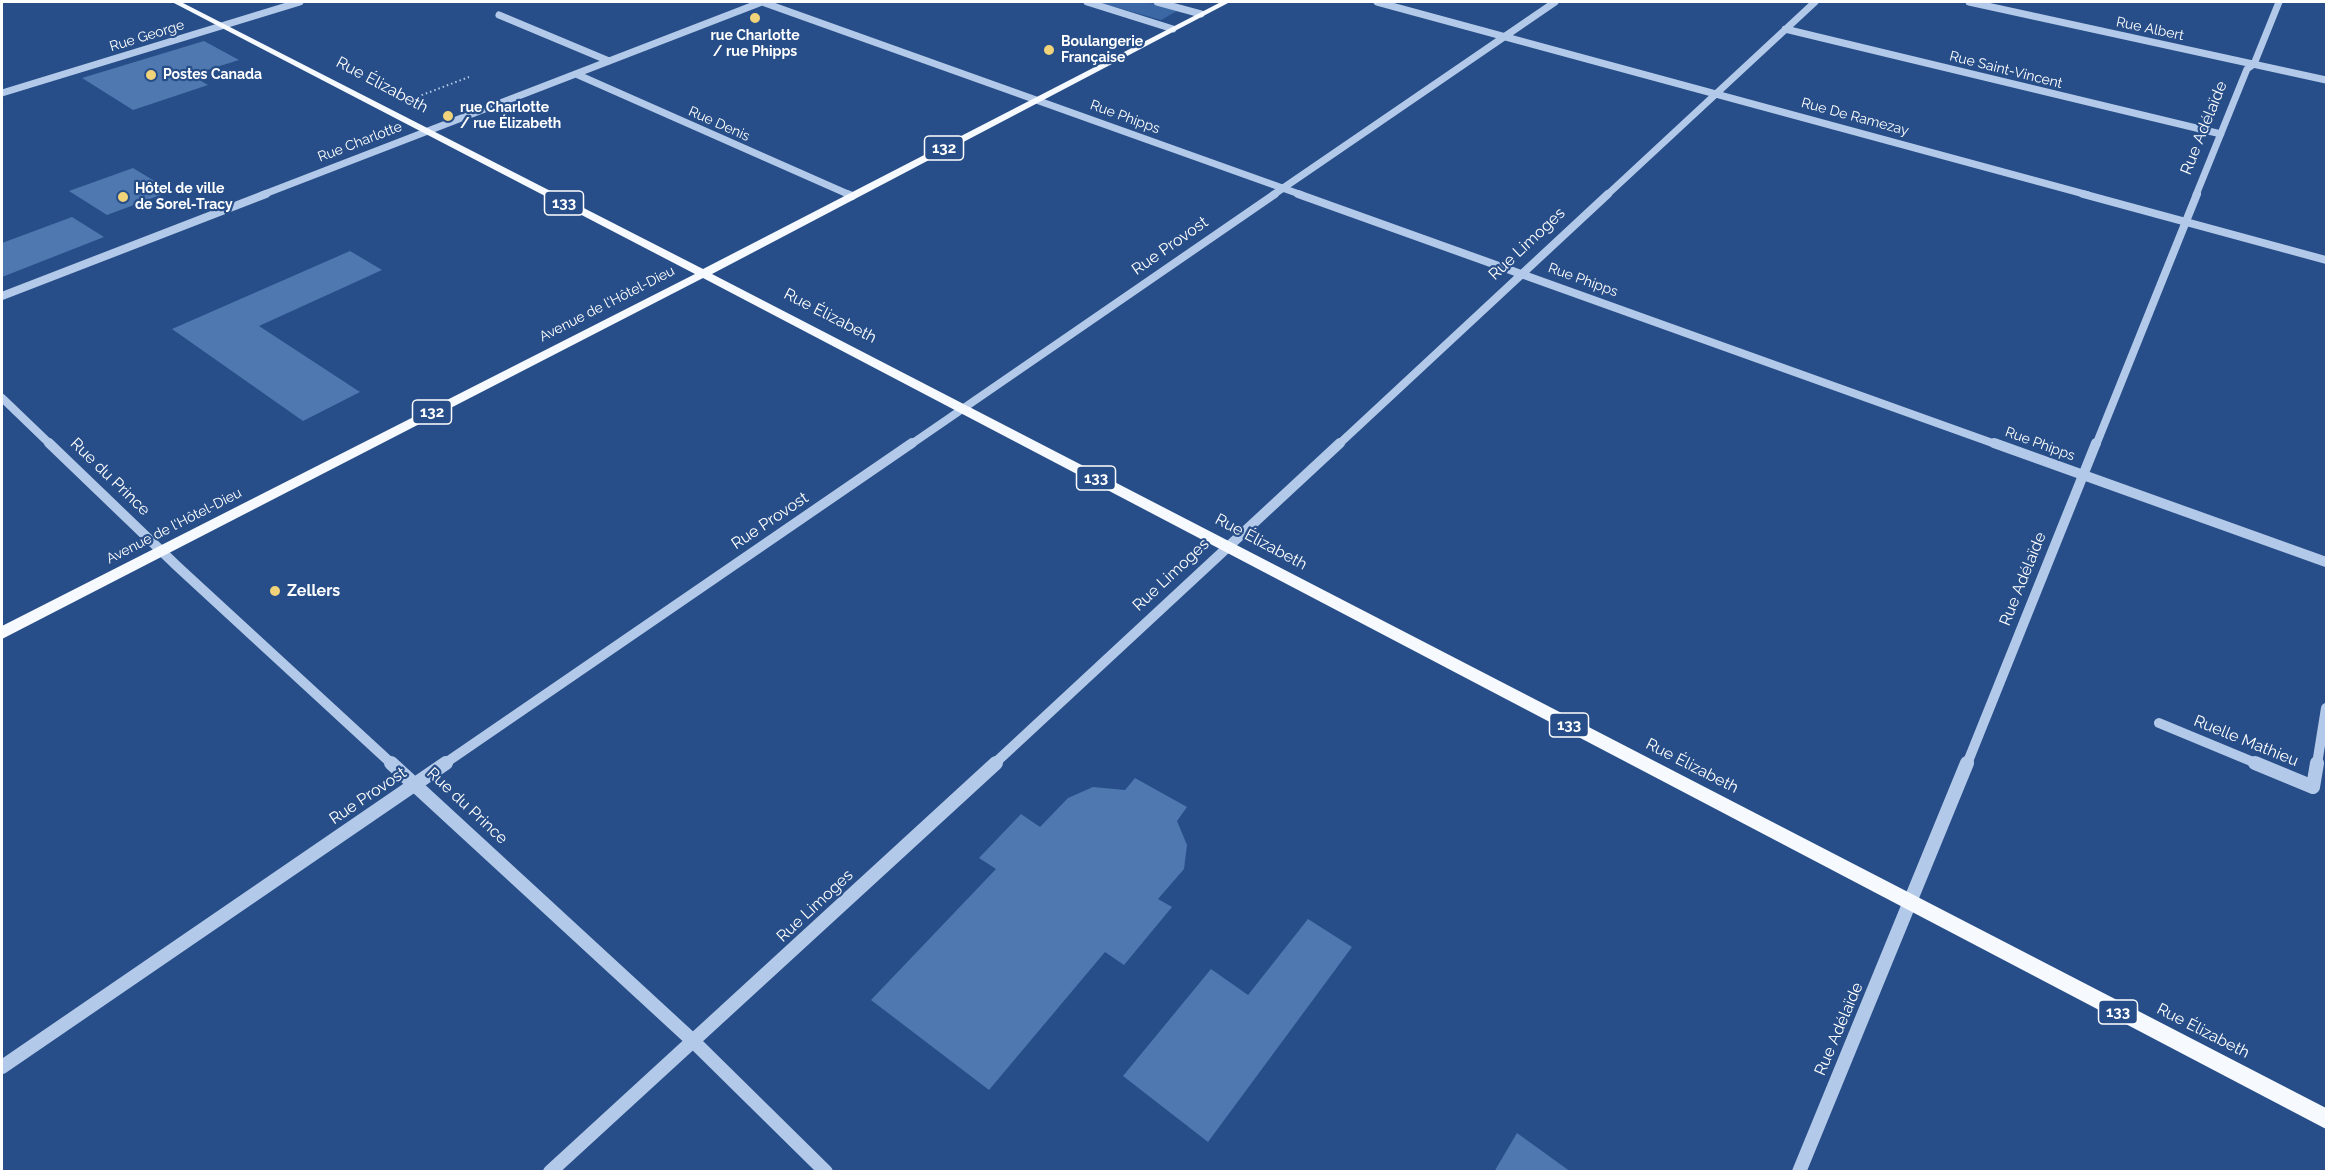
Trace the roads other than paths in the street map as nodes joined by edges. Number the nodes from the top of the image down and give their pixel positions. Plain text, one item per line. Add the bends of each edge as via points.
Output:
1 (176, 2) edge
2 (300, 2) edge
3 (762, 2) edge
4 (1087, 2) edge
5 (1157, 2) edge
6 (1226, 2) edge
7 (1377, 2) edge
8 (1405, 2) edge
9 (1555, 2) edge
10 (1815, 2) edge
11 (1969, 2) edge
12 (2279, 2) edge
13 (1396, 7) junction
14 (1201, 14) junction
15 (499, 15) dead end
16 (222, 25) junction
17 (1173, 28) junction
18 (1785, 29) junction
19 (1506, 36) junction
20 (609, 61) junction
21 (2254, 64) junction
22 (576, 74) junction
23 (2326, 80) edge
24 (2, 93) edge
25 (1717, 94) junction
26 (1036, 100) junction
27 (426, 132) junction
28 (2221, 134) junction
29 (1283, 188) junction
30 (852, 196) junction
31 (2186, 221) junction
32 (2326, 260) edge
33 (1522, 273) junction
34 (702, 274) junction
35 (2, 296) edge
36 (2, 398) edge
37 (964, 408) junction
38 (2085, 475) junction
39 (1227, 547) junction
40 (161, 551) junction
41 (2326, 562) edge
42 (2, 633) edge
43 (2326, 708) edge
44 (2159, 723) dead end
45 (416, 783) junction
46 (1911, 903) junction
47 (693, 1041) junction
48 (2, 1067) edge
49 (2326, 1119) edge
50 (550, 1172) edge
51 (826, 1172) edge
52 (1799, 1172) edge

1 - 16 main road, Rue Élizabeth / 133
2 - 16 street, Rue George
3 - 20 street, Rue Charlotte
3 - 26 street, Rue Phipps
4 - 17 street
5 - 14 street
6 - 14 main road, Avenue de l'Hôtel-Dieu / 132
7 - 13 street, Rue De Ramezay
8 - 13 street
9 - 19 street, Rue Provost
10 - 18 street, Rue Limoges
11 - 21 street, Rue Albert
12 - 21 street, Rue Adélaïde
13 - 19 street, Rue De Ramezay
14 - 17 main road, Avenue de l'Hôtel-Dieu / 132
15 - 20 street
16 - 24 street, Rue George
16 - 27 main road, Rue Élizabeth / 133
17 - 26 main road, Avenue de l'Hôtel-Dieu / 132
18 - 25 street, Rue Limoges
18 - 28 street, Rue Saint-Vincent
19 - 25 street, Rue De Ramezay
19 - 29 street, Rue Provost
20 - 22 street, Rue Charlotte
21 - 23 street, Rue Albert
21 - 28 street, Rue Adélaïde via 2247,69
22 - 27 street, Rue Charlotte
22 - 30 street, Rue Denis
25 - 31 street, Rue De Ramezay
25 - 33 street, Rue Limoges
26 - 29 street, Rue Phipps
26 - 30 main road, Avenue de l'Hôtel-Dieu / 132
27 - 34 main road, Rue Élizabeth / 133
27 - 35 street, Rue Charlotte
28 - 31 street, Rue Adélaïde
29 - 33 street, Rue Phipps
29 - 37 street, Rue Provost
30 - 34 main road, Avenue de l'Hôtel-Dieu / 132
31 - 32 street, Rue De Ramezay
31 - 38 street, Rue Adélaïde
33 - 38 street, Rue Phipps
33 - 39 street, Rue Limoges
34 - 37 main road, Rue Élizabeth / 133
34 - 40 main road, Avenue de l'Hôtel-Dieu / 132
36 - 40 street, Rue du Prince
37 - 39 main road, Rue Élizabeth / 133
37 - 45 street, Rue Provost
38 - 41 street, Rue Phipps
38 - 46 street, Rue Adélaïde
39 - 46 main road, Rue Élizabeth / 133
39 - 47 street, Rue Limoges
40 - 42 main road, Avenue de l'Hôtel-Dieu / 132
40 - 45 street, Rue du Prince
43 - 44 street, Ruelle Mathieu via 2313,787
45 - 47 street, Rue du Prince
45 - 48 street, Rue Provost
46 - 49 main road, Rue Élizabeth / 133
46 - 52 street, Rue Adélaïde
47 - 50 street, Rue Limoges
47 - 51 street, Rue du Prince

